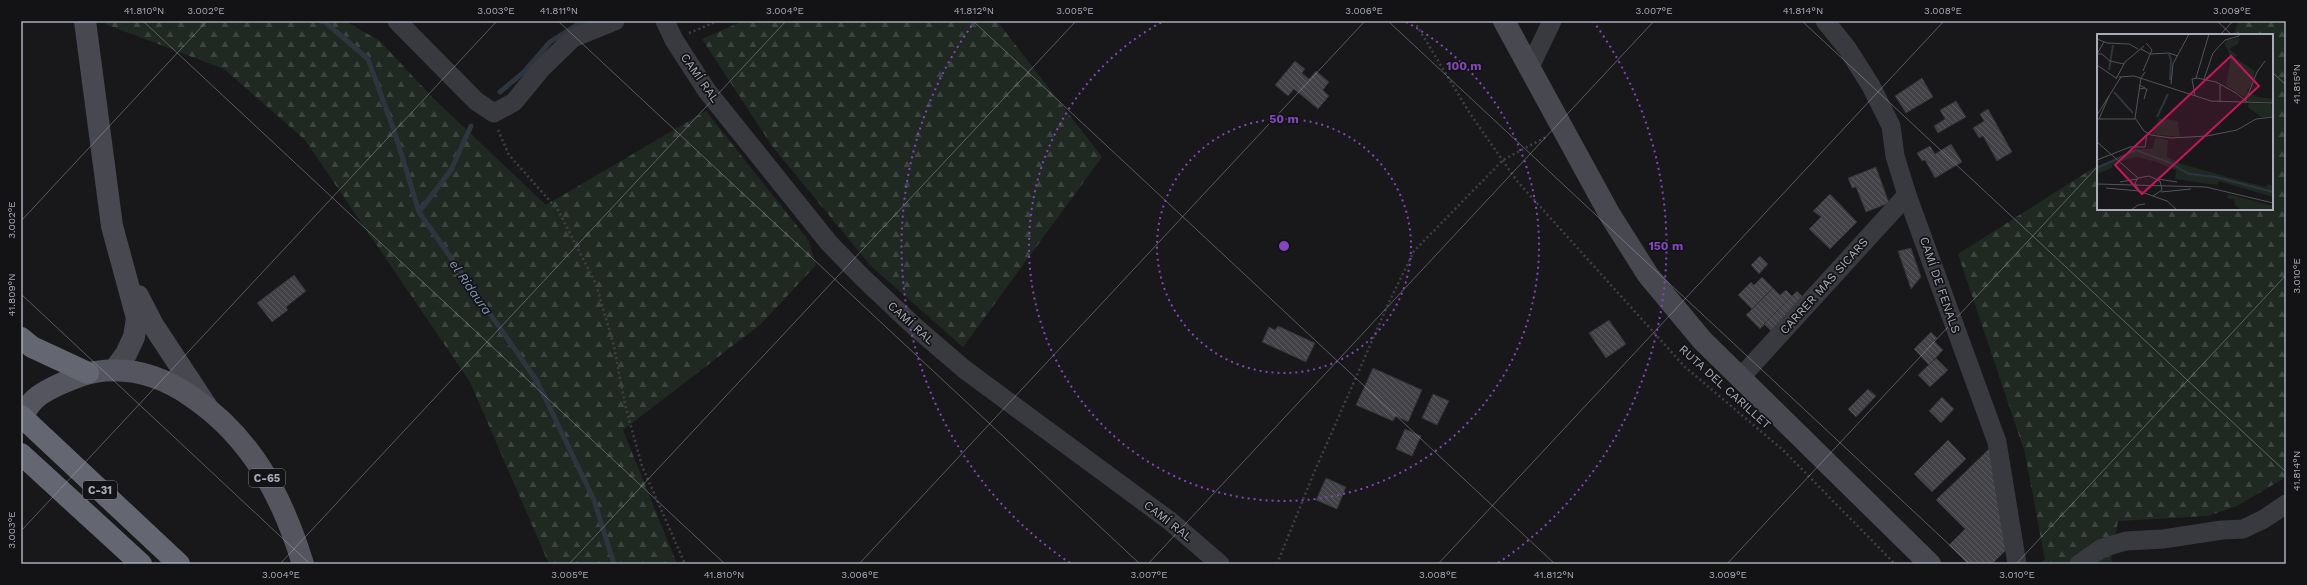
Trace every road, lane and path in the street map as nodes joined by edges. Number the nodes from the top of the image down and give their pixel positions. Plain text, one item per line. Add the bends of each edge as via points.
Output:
1 (397, 21) edge
2 (615, 21) edge
3 (665, 21) edge
4 (718, 21) edge
5 (1414, 21) edge
6 (1504, 21) edge
7 (1552, 21) edge
8 (1825, 21) edge
9 (85, 23) edge
10 (674, 40) junction
11 (1530, 67) junction
12 (494, 113) junction
13 (1563, 127) junction
14 (1503, 160) junction
15 (1907, 195) junction
16 (126, 274) junction
17 (21, 338) edge
18 (115, 369) junction
19 (88, 373) junction
20 (1741, 377) junction
21 (207, 407) junction
22 (21, 417) edge
23 (21, 454) edge
24 (2286, 504) edge
25 (140, 564) edge
26 (179, 564) edge
27 (303, 564) edge
28 (685, 564) edge
29 (1220, 564) edge
30 (1277, 564) edge
31 (1896, 564) edge
32 (1930, 564) edge
33 (2017, 564) edge
34 (2079, 564) edge

1 - 12 street via 476,101
2 - 12 street via 573,38 542,68 514,102
3 - 10 street, CAMÍ RAL
4 - 10 path
5 - 14 path, RUTA DEL CARILLET via 1469,112
6 - 11 street
7 - 11 street
8 - 15 street, CAMÍ DE FENALS via 1847,48 1871,86 1891,126 1894,156
9 - 16 street via 112,226
10 - 29 street, CAMÍ RAL via 708,91 761,159 829,242 869,284 964,370 1170,521
11 - 13 street
12 - 28 path via 509,155 558,210 596,284 609,324 625,405 642,466
13 - 14 path
13 - 20 street via 1610,215 1648,275 1702,340
14 - 30 path via 1414,251 1313,475
14 - 31 path, RUTA DEL CARILLET via 1517,181 1685,367 1783,450
15 - 20 street, CARRER MAS SICARS
15 - 33 street, CAMÍ DE FENALS via 1997,442
16 - 18 street via 137,318 134,337
16 - 21 street via 152,325
17 - 19 highway via 32,347
18 - 19 main road, C-65
18 - 21 main road, C-65 via 148,374 176,386
19 - 22 main road, C-65 via 66,381 35,398
20 - 32 street
21 - 27 main road, C-65 via 235,432 270,483 292,527
22 - 26 highway, C-31, bridge
23 - 25 highway, C-31
24 - 34 street via 2243,530 2126,541 2102,548

